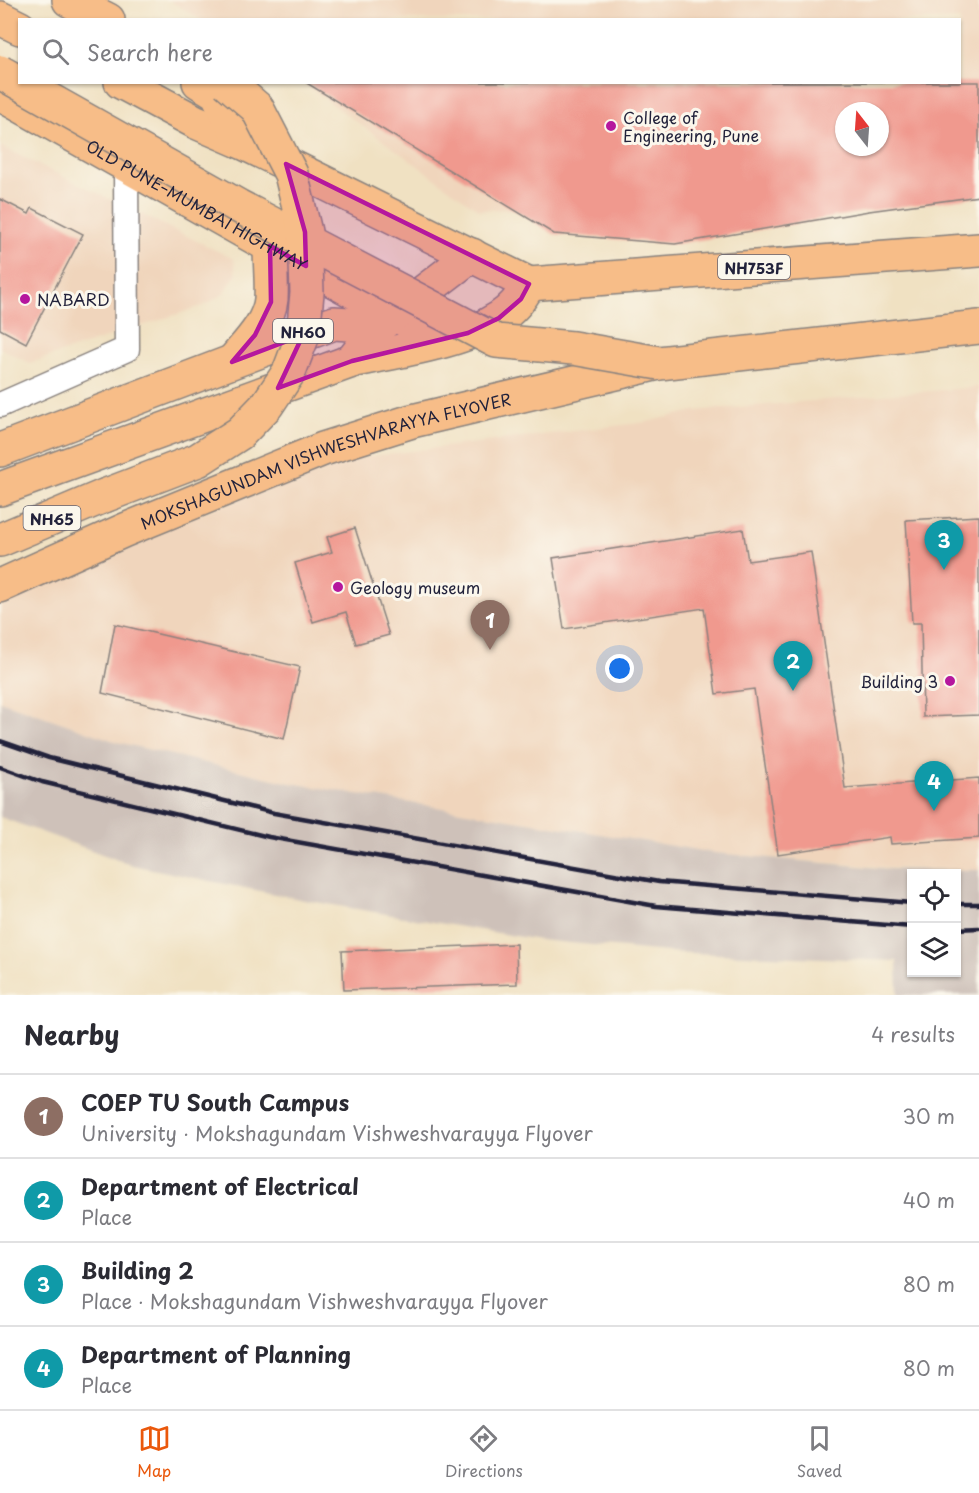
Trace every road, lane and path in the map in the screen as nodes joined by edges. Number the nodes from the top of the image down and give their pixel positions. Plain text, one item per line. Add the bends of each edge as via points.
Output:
1 (48, 0) edge
2 (69, 0) edge
3 (0, 18) edge
4 (80, 18) edge
5 (104, 18) edge
6 (18, 27) edge
7 (0, 72) edge
8 (18, 82) edge
9 (21, 84) edge
10 (125, 84) edge
11 (201, 84) edge
12 (229, 84) edge
13 (0, 94) edge
14 (242, 142) junction
15 (126, 166) junction
16 (270, 246) junction
17 (979, 250) edge
18 (472, 255) junction
19 (529, 284) junction
20 (387, 320) junction
21 (979, 327) edge
22 (439, 341) junction
23 (352, 361) junction
24 (232, 362) junction
25 (659, 363) junction
26 (0, 405) edge
27 (0, 450) edge
28 (0, 489) edge
29 (104, 496) joint
30 (0, 540) edge
31 (0, 586) edge

1 - 4 highway
2 - 5 highway
3 - 6 highway
7 - 8 highway, MOKSHAGUNDAM VISHWESHVARAYYA FLYOVER, bridge
9 - 25 highway, MOKSHAGUNDAM VISHWESHVARAYYA FLYOVER, bridge via 238,206 496,341 573,348
10 - 14 highway
11 - 14 highway via 217,93
12 - 29 highway, NH60, bridge via 256,108 291,174 305,232 307,293 303,335 289,372 267,405 240,434 198,460
13 - 15 highway, OLD PUNE–MUMBAI HIGHWAY
14 - 18 highway
15 - 16 highway, OLD PUNE–MUMBAI HIGHWAY
15 - 26 street via 127,349
16 - 20 highway, OLD PUNE–MUMBAI HIGHWAY
16 - 24 highway, NH60 via 271,302 255,335
17 - 19 highway, NH753F
18 - 19 highway
18 - 20 highway
19 - 22 highway via 521,298 499,318
20 - 22 highway, OLD PUNE–MUMBAI HIGHWAY
20 - 23 highway
20 - 24 highway, NH60 via 334,323
21 - 25 highway, MOKSHAGUNDAM VISHWESHVARAYYA FLYOVER
22 - 23 highway
23 - 28 highway
24 - 27 highway, NH60
25 - 31 highway, MOKSHAGUNDAM VISHWESHVARAYYA FLYOVER via 412,422 323,449
29 - 30 highway, NH65

